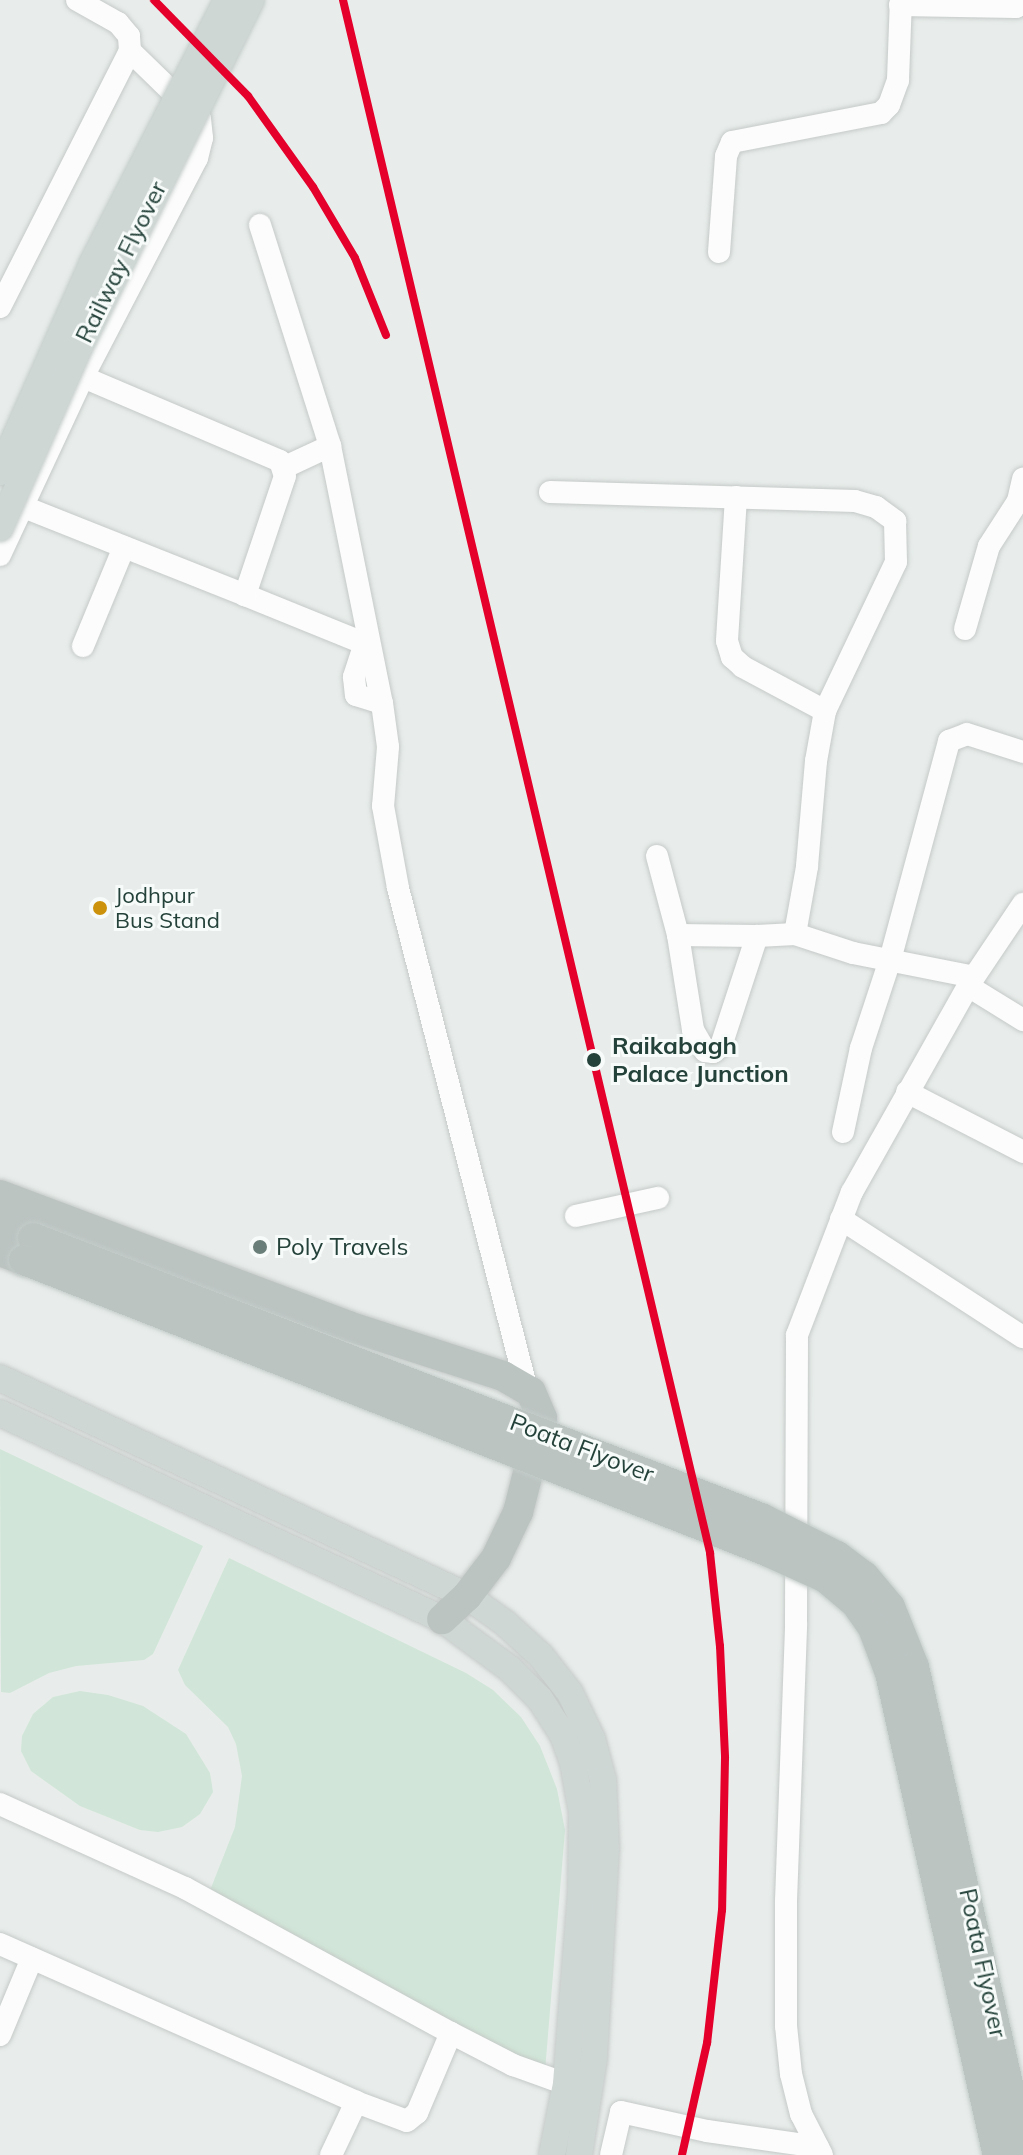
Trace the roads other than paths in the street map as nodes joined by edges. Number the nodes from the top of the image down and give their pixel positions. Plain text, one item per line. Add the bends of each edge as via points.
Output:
1 (77, 0) edge
2 (227, 0) edge
3 (251, 0) edge
4 (900, 3) edge
5 (1023, 3) edge
6 (130, 51) junction
7 (260, 225) dead end
8 (719, 252) dead end
9 (0, 307) edge
10 (83, 377) junction
11 (330, 446) junction
12 (285, 467) junction
13 (0, 472) edge
14 (1023, 479) edge
15 (550, 492) dead end
16 (736, 497) junction
17 (24, 507) junction
18 (0, 528) edge
19 (124, 547) junction
20 (0, 555) edge
21 (245, 595) junction
22 (965, 629) dead end
23 (83, 646) dead end
24 (382, 703) junction
25 (825, 711) junction
26 (1023, 752) edge
27 (657, 856) dead end
28 (1023, 904) edge
29 (795, 934) junction
30 (678, 935) junction
31 (757, 936) junction
32 (890, 960) junction
33 (971, 982) junction
34 (1023, 1020) edge
35 (907, 1092) junction
36 (843, 1132) dead end
37 (1023, 1152) edge
38 (0, 1195) edge
39 (658, 1198) dead end
40 (576, 1216) dead end
41 (841, 1219) junction
42 (0, 1226) edge
43 (19, 1250) edge
44 (1023, 1337) edge
45 (0, 1378) edge
46 (526, 1386) junction
47 (0, 1413) edge
48 (217, 1480) junction
49 (203, 1510) junction
50 (467, 1596) junction
51 (442, 1619) junction
52 (0, 1804) edge
53 (0, 1944) edge
54 (32, 1958) junction
55 (451, 2033) junction
56 (0, 2035) edge
57 (566, 2084) junction
58 (356, 2102) junction
59 (1023, 2148) edge
60 (820, 2151) edge
61 (579, 2153) edge
62 (331, 2155) edge
63 (552, 2155) edge
64 (610, 2155) edge
65 (998, 2155) edge

1 - 6 street via 118,23 129,36
2 - 13 main road, Railway Flyover, bridge via 92,264
3 - 18 main road, Railway Flyover, bridge via 85,334
4 - 5 street
4 - 8 street via 898,80 881,113 732,142 726,156
6 - 9 street
6 - 10 street via 200,119 202,138 197,158
7 - 11 street
10 - 12 street
10 - 17 street
11 - 12 street
11 - 24 street
12 - 21 street
14 - 22 street via 1018,501 989,546
15 - 16 street
16 - 25 street via 727,641 732,657
16 - 25 street via 855,501 876,507 895,521 896,562
17 - 19 street
17 - 20 street
19 - 21 street
19 - 23 street
21 - 24 street via 361,642 356,695
24 - 46 street via 388,747 383,806 398,888
25 - 29 street
26 - 32 street via 967,734 949,741
27 - 30 street
28 - 33 street
29 - 31 street
29 - 32 street
30 - 31 street
30 - 31 street via 693,1030 705,1051 713,1052 721,1046
32 - 33 street
32 - 36 street via 861,1048
33 - 34 street
33 - 35 street
35 - 37 street
35 - 41 street
38 - 46 highway via 348,1326
39 - 40 street
41 - 44 street
41 - 60 street via 797,1335 795,1384 796,1623 786,2026 801,2114
42 - 43 highway, Poata Flyover
43 - 59 highway, Poata Flyover, bridge via 761,1518 837,1556 864,1576 890,1607 914,1667
43 - 65 highway, Poata Flyover, bridge via 769,1552 826,1578 855,1602 873,1628 890,1673
45 - 48 main road
46 - 50 highway via 542,1418 527,1484 507,1537
47 - 49 main road
48 - 49 main road
48 - 50 main road
49 - 51 main road
50 - 51 highway
50 - 61 main road via 541,1656 570,1693 592,1739 603,1780 604,1932 594,2058
51 - 57 main road via 510,1669 540,1699 573,1763 582,1812 581,1893
52 - 55 street via 185,1888
53 - 54 street
54 - 56 street
54 - 58 street
55 - 57 street via 513,2065
55 - 58 street via 413,2118 407,2121
57 - 63 main road
58 - 62 street
60 - 64 street via 621,2112
61 - 64 street

